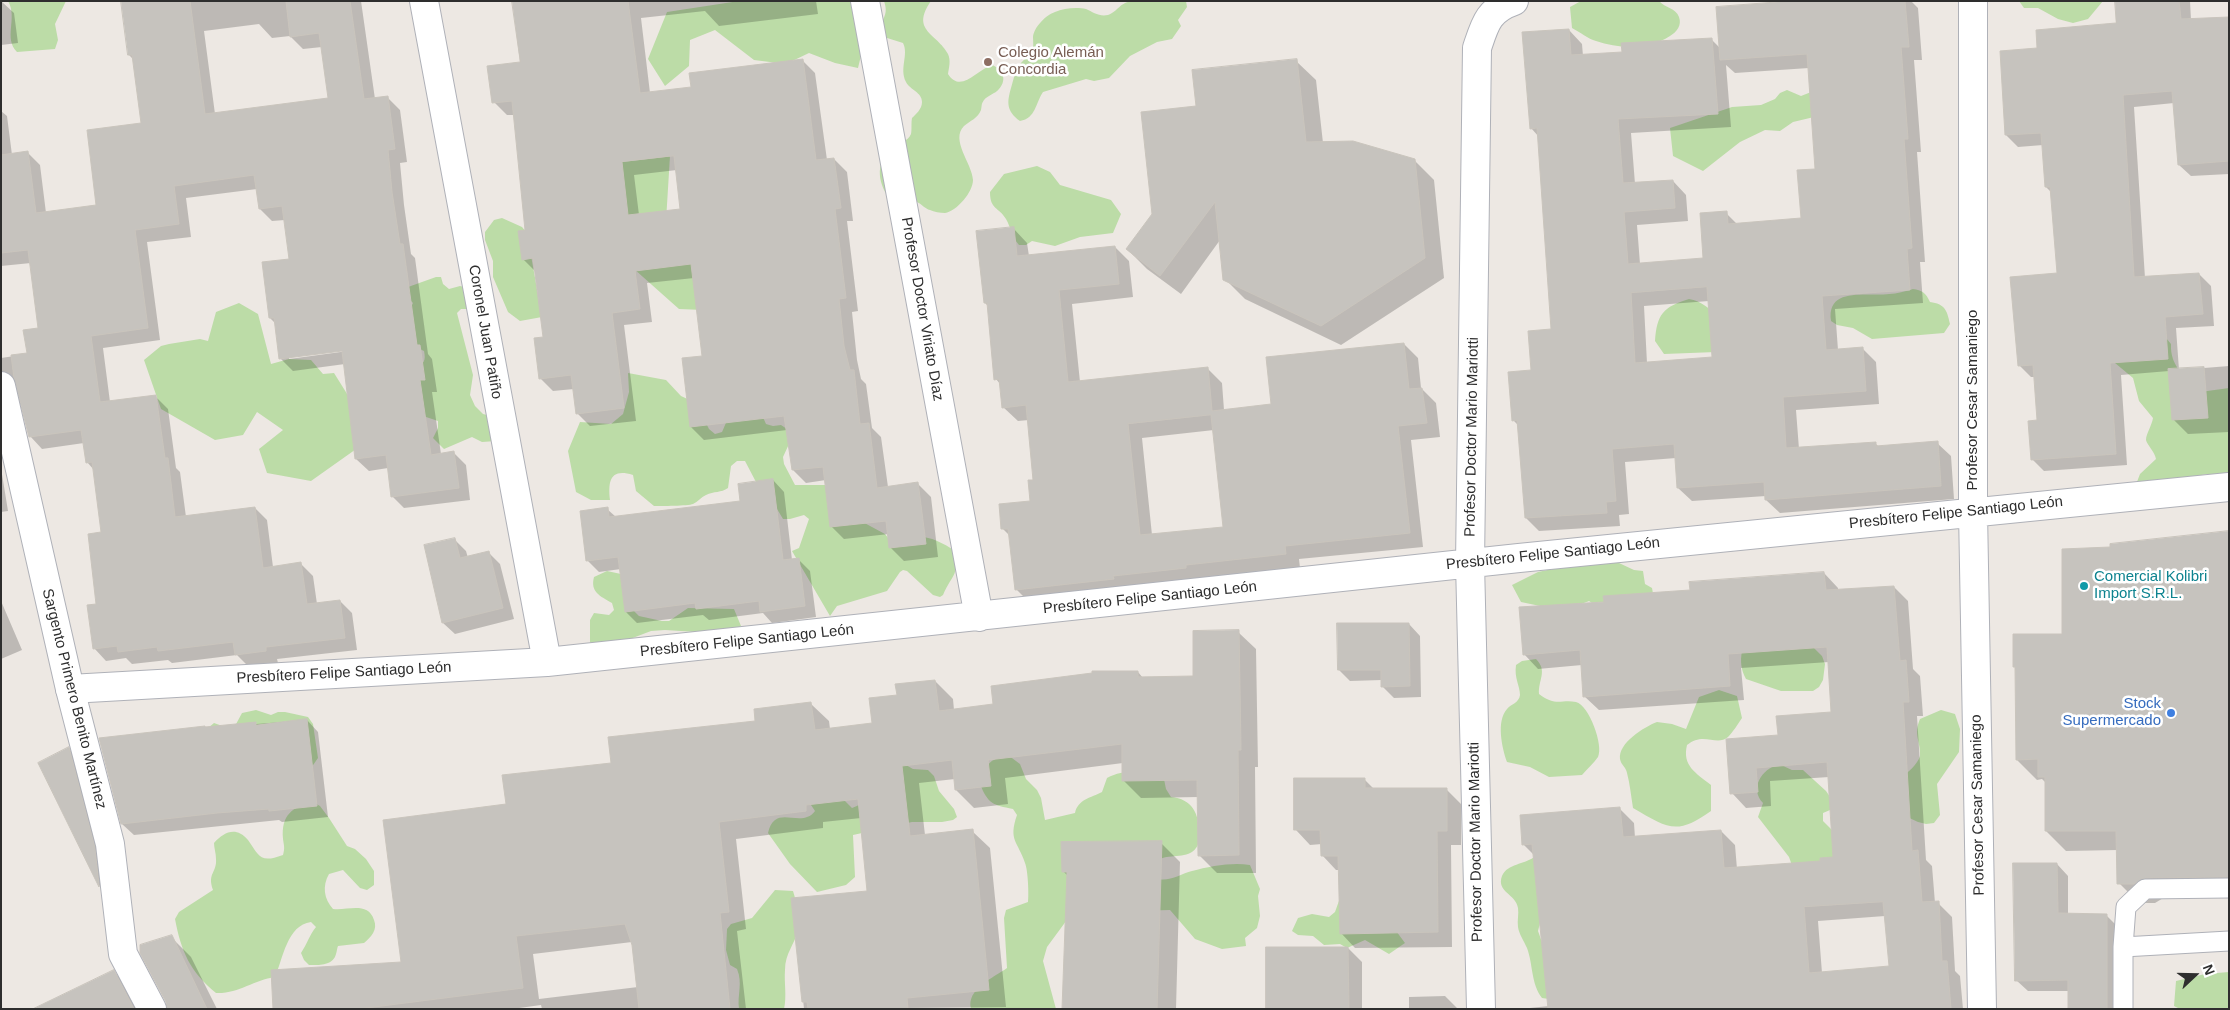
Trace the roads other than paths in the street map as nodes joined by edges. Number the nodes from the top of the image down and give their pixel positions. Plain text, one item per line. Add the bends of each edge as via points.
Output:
1 (424, 1) edge
2 (865, 1) edge
3 (1514, 1) edge
4 (1973, 1) edge
5 (1, 386) edge
6 (2229, 487) edge
7 (1973, 511) junction
8 (1470, 563) junction
9 (979, 616) junction
10 (547, 662) junction
11 (70, 689) junction
12 (2229, 888) edge
13 (2229, 942) edge
14 (2123, 947) junction
15 (152, 1009) edge
16 (1480, 1009) edge
17 (1982, 1009) edge
18 (2123, 1009) edge

1 - 10 street, Coronel Juan Patiño
2 - 9 street, Profesor Doctor Viriato Díaz
3 - 8 street, Profesor Doctor Mario Mariotti via 1496,9 1485,22 1477,48
4 - 7 street, Profesor Cesar Samaniego
5 - 11 street, Sargento Primero Benito Martínez
6 - 7 street, Presbítero Felipe Santiago León
7 - 8 street, Presbítero Felipe Santiago León
7 - 17 street, Profesor Cesar Samaniego
8 - 9 street, Presbítero Felipe Santiago León
8 - 16 street, Profesor Doctor Mario Mariotti
9 - 10 street, Presbítero Felipe Santiago León
10 - 11 street, Presbítero Felipe Santiago León
11 - 15 street, Sargento Primero Benito Martínez via 110,844 123,954
12 - 14 lane via 2145,889 2126,907
13 - 14 lane
14 - 18 lane

